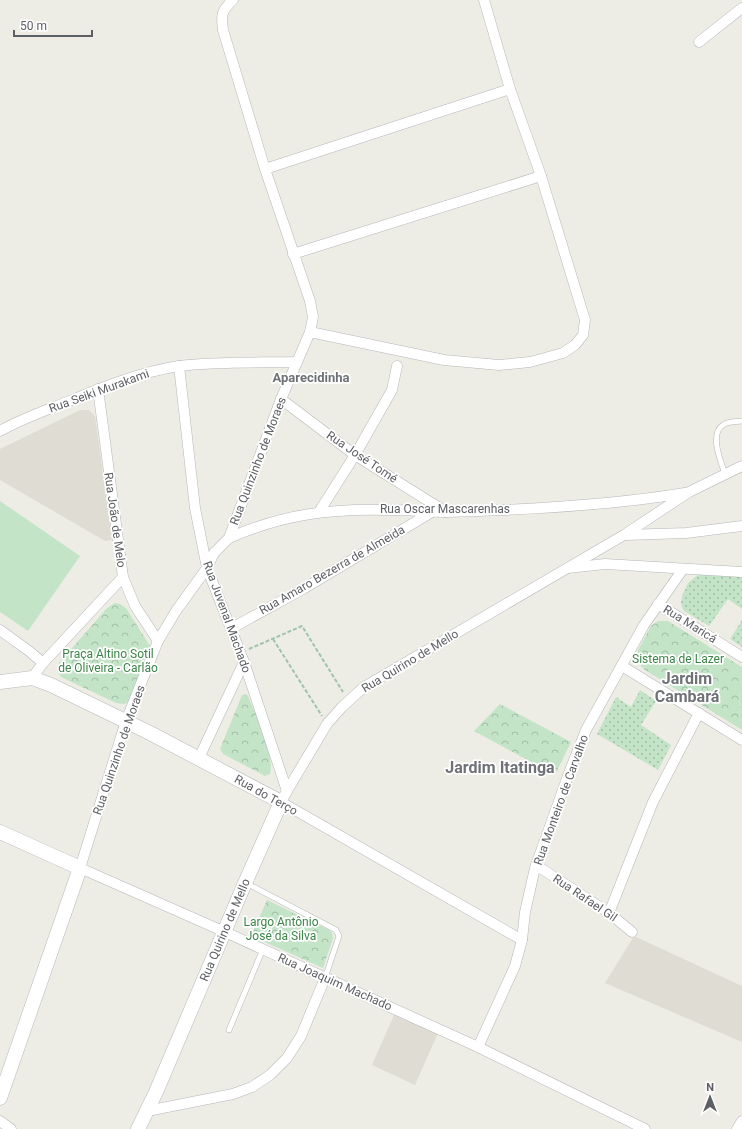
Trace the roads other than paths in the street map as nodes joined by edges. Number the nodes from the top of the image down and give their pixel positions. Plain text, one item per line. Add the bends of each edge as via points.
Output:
1 (233, 0) edge
2 (484, 0) edge
3 (742, 8) edge
4 (698, 42) dead end
5 (510, 89) junction
6 (265, 169) junction
7 (541, 176) junction
8 (293, 254) junction
9 (310, 332) junction
10 (297, 362) junction
11 (179, 366) junction
12 (397, 366) dead end
13 (98, 389) junction
14 (281, 399) junction
15 (742, 421) edge
16 (0, 431) edge
17 (355, 455) junction
18 (742, 466) edge
19 (725, 474) junction
20 (689, 492) junction
21 (319, 512) junction
22 (432, 512) junction
23 (446, 512) junction
24 (742, 526) edge
25 (624, 535) junction
26 (229, 538) junction
27 (207, 568) junction
28 (565, 569) junction
29 (683, 569) junction
30 (742, 572) edge
31 (123, 577) junction
32 (658, 604) junction
33 (232, 628) junction
34 (0, 630) edge
35 (158, 641) junction
36 (742, 657) edge
37 (242, 658) junction
38 (43, 663) junction
39 (622, 666) junction
40 (32, 678) junction
41 (0, 682) edge
42 (699, 713) junction
43 (126, 722) junction
44 (742, 740) edge
45 (199, 758) junction
46 (284, 797) junction
47 (0, 832) edge
48 (536, 865) junction
49 (80, 868) junction
50 (246, 883) junction
51 (609, 913) junction
52 (225, 932) junction
53 (632, 932) dead end
54 (522, 940) junction
55 (263, 950) junction
56 (325, 978) junction
57 (229, 1030) dead end
58 (478, 1047) junction
59 (0, 1098) edge
60 (147, 1111) junction
61 (0, 1121) edge
62 (742, 1121) edge
63 (11, 1129) edge
64 (138, 1129) edge
65 (645, 1129) edge
66 (737, 1129) edge

1 - 6 street, Rua Quinzinho de Moraes via 221,16 223,30
2 - 5 street
3 - 4 street
5 - 6 street
5 - 7 street
6 - 8 street, Rua Quinzinho de Moraes
7 - 8 street
7 - 9 street via 585,320 583,335 564,353 530,362 500,365 452,361
8 - 9 street, Rua Quinzinho de Moraes via 310,301 313,317
9 - 10 street, Rua Quinzinho de Moraes
10 - 11 street, Rua Seiki Murakami
10 - 14 street, Rua Quinzinho de Moraes
11 - 13 street, Rua Seiki Murakami via 146,373
11 - 27 street, Rua Juvenal Machado via 195,508
12 - 17 street via 392,390
13 - 16 street, Rua Seiki Murakami
13 - 31 street, Rua João de Melo
14 - 17 street, Rua José Tomé
14 - 26 street, Rua Quinzinho de Moraes
15 - 19 lane via 722,425 718,431 717,447
17 - 21 street
17 - 23 street, Rua José Tomé
18 - 19 street, Rua Quirino de Mello
19 - 20 street, Rua Quirino de Mello
20 - 23 street, Rua Oscar Mascarenhas via 580,505
20 - 25 street, Rua Quirino de Mello
21 - 22 street, Rua Oscar Mascarenhas
21 - 26 street, Rua Oscar Mascarenhas via 261,525
22 - 23 street, Rua Oscar Mascarenhas
22 - 33 street, Rua Amaro Bezerra de Almeida
24 - 25 street via 686,533
25 - 28 street, Rua Quirino de Mello
26 - 27 street, Rua Quinzinho de Moraes via 214,553
27 - 33 street, Rua Juvenal Machado
27 - 35 street, Rua Quinzinho de Moraes
28 - 29 street via 605,564
28 - 46 street, Rua Quirino de Mello via 364,687 327,724
29 - 30 street
29 - 32 street, Rua Monteiro de Carvalho
31 - 35 street, Rua João de Melo via 135,606
31 - 38 street
32 - 36 street, Rua Maricá
32 - 39 street, Rua Monteiro de Carvalho
33 - 37 street, Rua Juvenal Machado
34 - 38 street
35 - 43 street, Rua Quinzinho de Moraes
37 - 45 street
37 - 46 street, Rua Juvenal Machado
38 - 40 street
39 - 42 street
39 - 48 street, Rua Monteiro de Carvalho via 586,730
40 - 41 street, Rua do Terço
40 - 43 street, Rua do Terço
42 - 44 street
42 - 51 street via 653,802
43 - 45 street, Rua do Terço
43 - 49 street, Rua Quinzinho de Moraes
45 - 46 street, Rua do Terço
46 - 50 street, Rua Quirino de Mello
46 - 54 street, Rua do Terço
47 - 49 street, Rua Joaquim Machado
48 - 51 street, Rua Rafael Gil
48 - 54 street, Rua Monteiro de Carvalho via 525,912
49 - 52 street, Rua Joaquim Machado
49 - 59 street, Rua Quinzinho de Moraes
50 - 52 street, Rua Quirino de Mello
50 - 56 lane via 339,933
51 - 53 street, Rua Rafael Gil
52 - 55 street, Rua Joaquim Machado
52 - 60 street, Rua Quirino de Mello
54 - 58 street, Rua Monteiro de Carvalho via 515,966
55 - 56 street, Rua Joaquim Machado
55 - 57 lane
56 - 58 street, Rua Joaquim Machado
56 - 60 street via 301,1036 287,1058 270,1075 252,1087 233,1094
58 - 65 street, Rua Joaquim Machado
60 - 64 street, Rua Quirino de Mello
61 - 63 street
62 - 66 street

